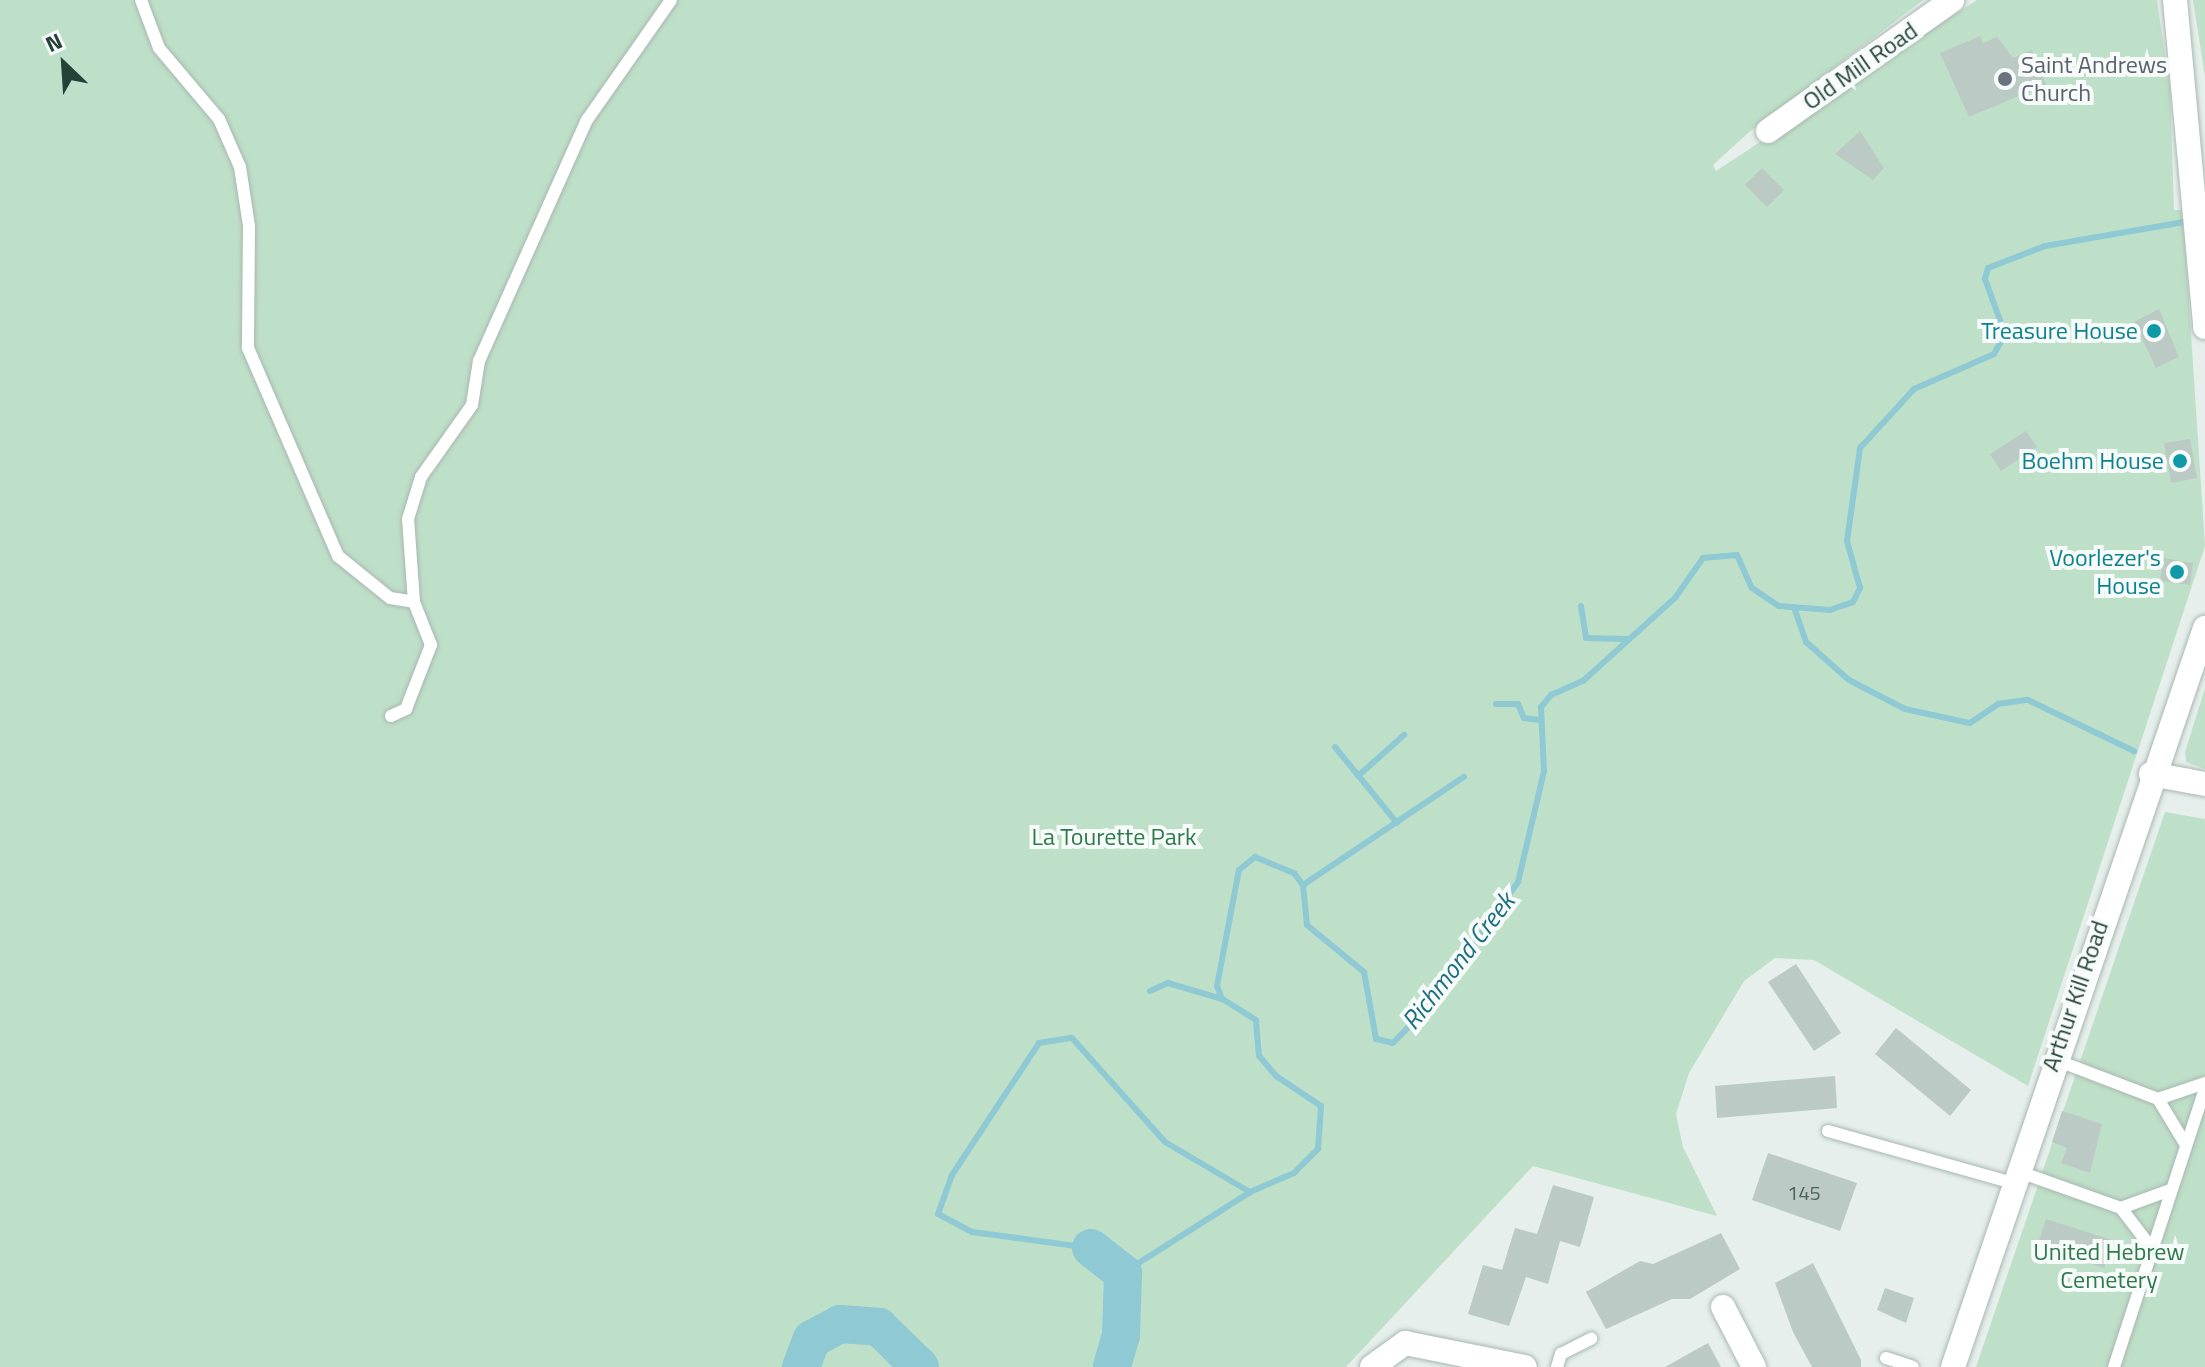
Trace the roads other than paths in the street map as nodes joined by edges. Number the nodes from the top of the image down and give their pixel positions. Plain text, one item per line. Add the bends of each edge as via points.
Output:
1 (141, 0) edge
2 (671, 0) edge
3 (1952, 0) edge
4 (2176, 8) edge
5 (1768, 131) dead end
6 (2205, 327) edge
7 (414, 602) junction
8 (2205, 628) edge
9 (391, 716) dead end
10 (2151, 774) junction
11 (2205, 784) edge
12 (2053, 1059) junction
13 (2205, 1085) edge
14 (2158, 1099) junction
15 (1828, 1131) dead end
16 (2186, 1145) junction
17 (2015, 1177) junction
18 (2170, 1190) junction
19 (2121, 1208) junction
20 (2150, 1246) junction
21 (1723, 1307) dead end
22 (1591, 1339) dead end
23 (1886, 1358) dead end
24 (1372, 1367) edge
25 (1525, 1367) edge
26 (1557, 1367) edge
27 (1754, 1367) edge
28 (1913, 1367) edge
29 (1953, 1367) edge
30 (2114, 1367) edge

1 - 7 lane via 159,48 219,119 240,167 249,226 248,348 338,556 390,598
2 - 7 lane via 587,120 479,361 472,405 421,477 408,519
3 - 5 street, Old Mill Road
4 - 6 street
7 - 9 lane via 431,645 406,709
8 - 10 street, Arthur Kill Road
10 - 11 street
10 - 12 street, Arthur Kill Road
12 - 14 lane
12 - 17 street, Arthur Kill Road
13 - 14 lane
13 - 16 lane
14 - 16 lane
15 - 17 lane
16 - 18 lane
17 - 19 lane
17 - 29 street, Arthur Kill Road
18 - 19 lane
18 - 20 lane
19 - 20 lane
20 - 30 lane
21 - 27 street
22 - 26 lane via 1561,1354
23 - 28 lane
24 - 25 street via 1405,1343

